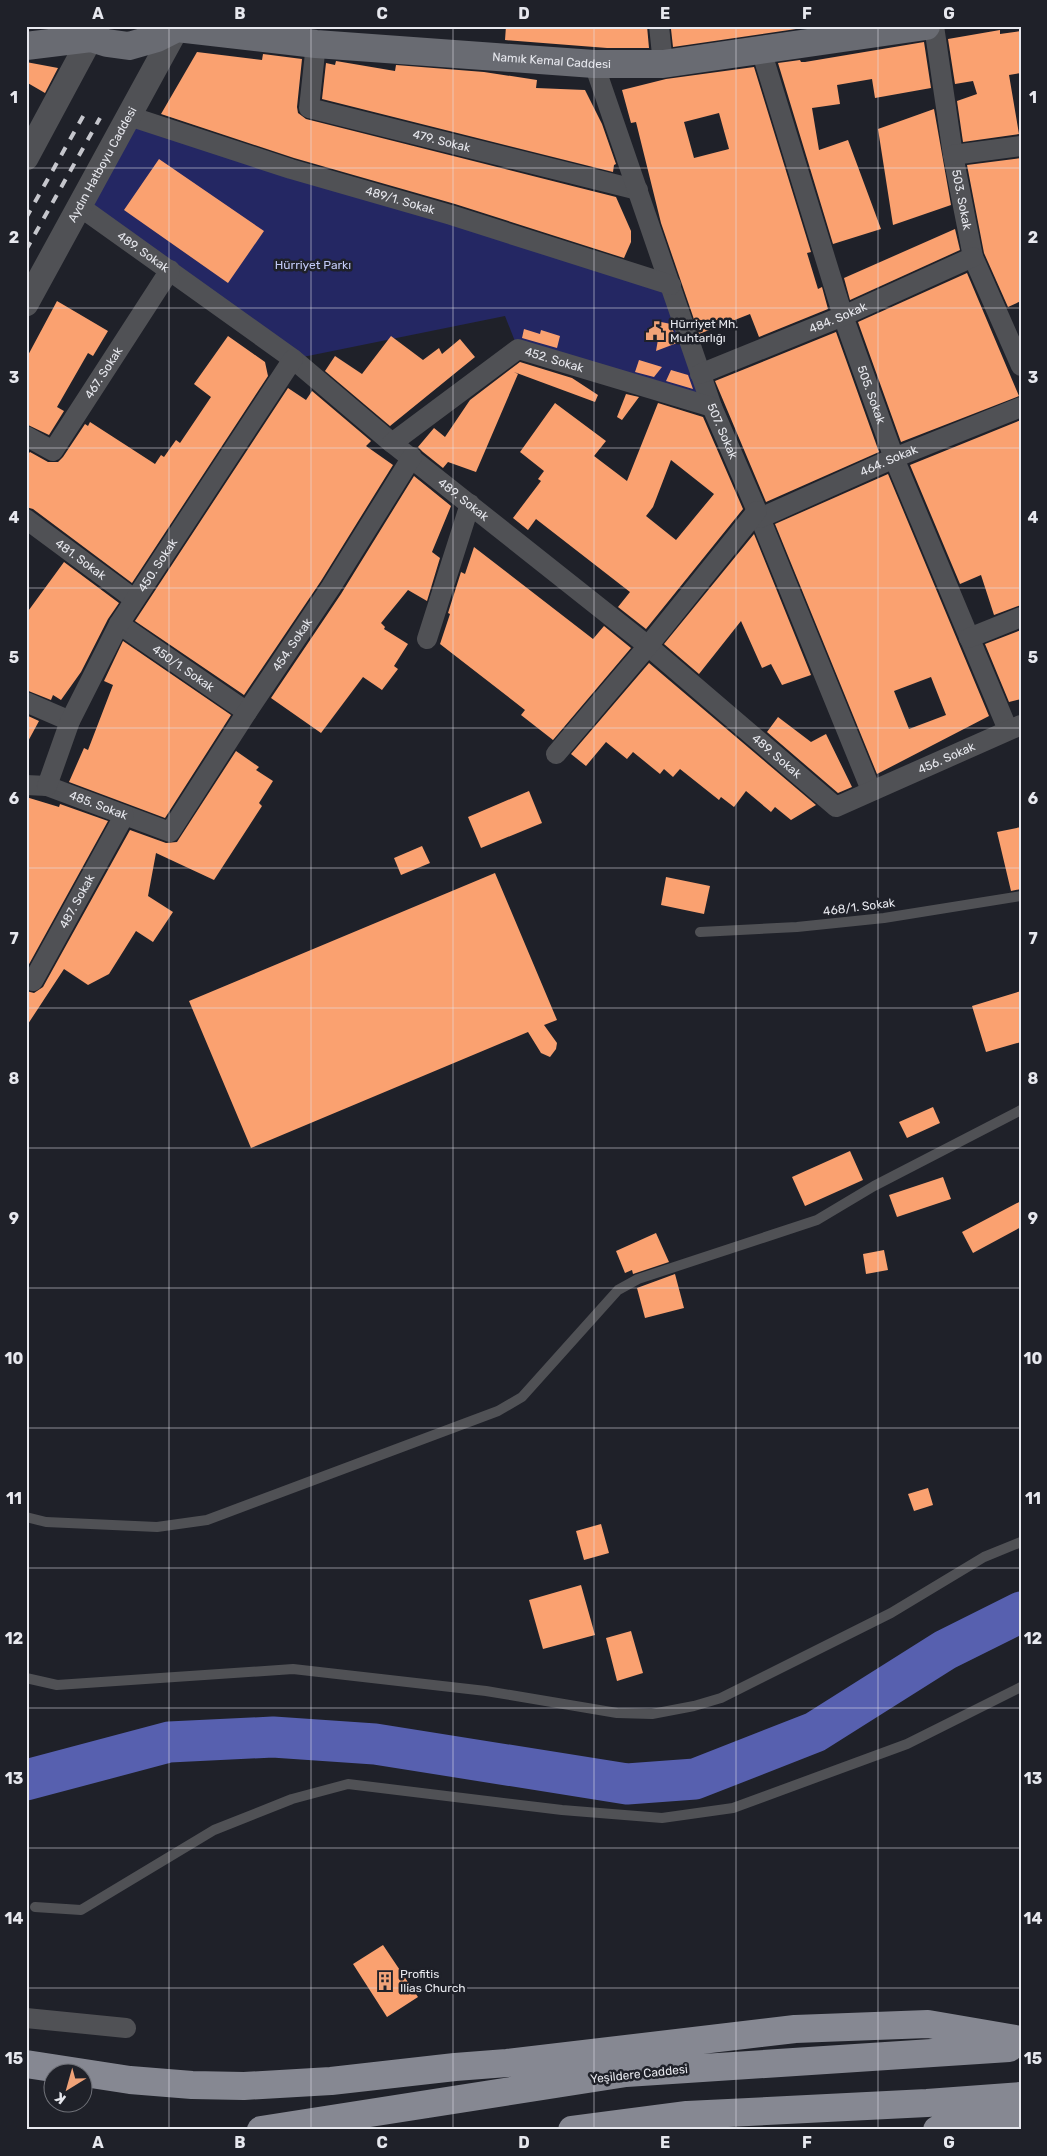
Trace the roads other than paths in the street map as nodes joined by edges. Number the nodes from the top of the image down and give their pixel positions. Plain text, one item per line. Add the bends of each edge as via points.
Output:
1 (660, 26) edge
2 (926, 26) edge
3 (934, 26) edge
4 (176, 27) edge
5 (98, 30) edge
6 (316, 44) junction
7 (26, 46) edge
8 (761, 50) junction
9 (594, 64) junction
10 (663, 64) junction
11 (129, 116) junction
12 (1021, 146) edge
13 (953, 155) junction
14 (26, 158) edge
15 (638, 190) junction
16 (79, 206) junction
17 (973, 257) junction
18 (170, 270) junction
19 (671, 285) junction
20 (26, 304) edge
21 (843, 316) junction
22 (293, 359) junction
23 (1021, 366) edge
24 (700, 374) junction
25 (712, 407) junction
26 (1021, 407) edge
27 (26, 436) edge
28 (392, 443) junction
29 (412, 457) junction
30 (894, 458) junction
31 (470, 504) junction
32 (758, 514) junction
33 (26, 519) edge
34 (134, 599) junction
35 (1021, 617) edge
36 (119, 624) junction
37 (969, 638) junction
38 (427, 639) dead end
39 (648, 646) junction
40 (26, 702) edge
41 (246, 712) junction
42 (70, 721) junction
43 (1014, 727) edge
44 (556, 754) dead end
45 (26, 785) edge
46 (47, 786) junction
47 (871, 790) junction
48 (836, 807) joint
49 (124, 816) junction
50 (170, 832) joint
51 (1021, 896) edge
52 (700, 932) dead end
53 (26, 977) edge
54 (1021, 1110) edge
55 (26, 1517) edge
56 (1021, 1542) edge
57 (26, 1678) edge
58 (1021, 1687) edge
59 (35, 1907) dead end
60 (26, 2018) edge
61 (126, 2028) dead end
62 (1021, 2040) edge
63 (1021, 2048) edge
64 (26, 2064) edge
65 (1021, 2096) edge
66 (1015, 2123) edge
67 (261, 2130) edge
68 (572, 2130) edge
69 (937, 2130) edge

1 - 10 street
2 - 8 main road, Namık Kemal Caddesi
3 - 13 street, 503. Sokak
4 - 5 main road via 157,38 129,46 107,43
4 - 6 main road, Namık Kemal Caddesi
4 - 11 street, Aydın Hatboyu Caddesi
5 - 7 main road
5 - 14 street
6 - 9 main road, Namık Kemal Caddesi
6 - 15 street, 479. Sokak via 309,108
8 - 10 main road, Namık Kemal Caddesi
8 - 21 street, 505. Sokak
9 - 10 main road, Namık Kemal Caddesi
9 - 15 street, 507. Sokak
11 - 16 street, Aydın Hatboyu Caddesi
11 - 19 street, 489/1. Sokak
12 - 13 street
13 - 17 street, 503. Sokak
15 - 19 street, 507. Sokak
16 - 18 street, 489. Sokak
16 - 20 street, Aydın Hatboyu Caddesi
17 - 21 street, 484. Sokak
17 - 23 street, 503. Sokak
18 - 22 street, 489. Sokak
18 - 27 street, 467. Sokak via 53,451
19 - 24 street, 507. Sokak
21 - 24 street, 484. Sokak
21 - 30 street, 505. Sokak
22 - 28 street, 489. Sokak
22 - 34 street, 450. Sokak
24 - 25 street, 507. Sokak
25 - 28 street, 452. Sokak via 518,349
25 - 32 street, 507. Sokak
26 - 30 street, 464. Sokak
28 - 29 street, 489. Sokak
29 - 31 street, 489. Sokak
29 - 41 street, 454. Sokak via 331,588
30 - 32 street, 464. Sokak
30 - 37 street, 505. Sokak
31 - 38 street
31 - 39 street, 489. Sokak
32 - 39 street
32 - 47 street, 507. Sokak
33 - 34 street, 481. Sokak
34 - 36 street, 450. Sokak
35 - 37 street
36 - 41 street, 450/1. Sokak
36 - 42 street, 450. Sokak
37 - 43 street, 505. Sokak
39 - 44 street
39 - 48 street, 489. Sokak
40 - 42 street
41 - 50 street, 454. Sokak
42 - 46 street, 450. Sokak
43 - 47 street, 456. Sokak
45 - 46 street, 485. Sokak
46 - 49 street, 485. Sokak
47 - 48 street, 456. Sokak
49 - 50 street, 485. Sokak
49 - 53 street, 487. Sokak via 33,981
51 - 52 lane, 468/1. Sokak via 884,918
54 - 55 lane via 874,1186 817,1220 638,1279 618,1290 522,1397 498,1411 207,1520 157,1527 46,1522
56 - 57 lane via 984,1557 891,1613 720,1698 652,1714 617,1713 486,1691 293,1669 57,1685
58 - 59 lane via 907,1744 733,1808 662,1818 562,1810 348,1784 292,1800 214,1830 81,1910
60 - 61 street
62 - 64 highway via 928,2024 804,2029 331,2082 244,2086 130,2080
63 - 67 highway, Yeşildere Caddesi via 626,2073
65 - 68 highway via 687,2115
66 - 69 highway

